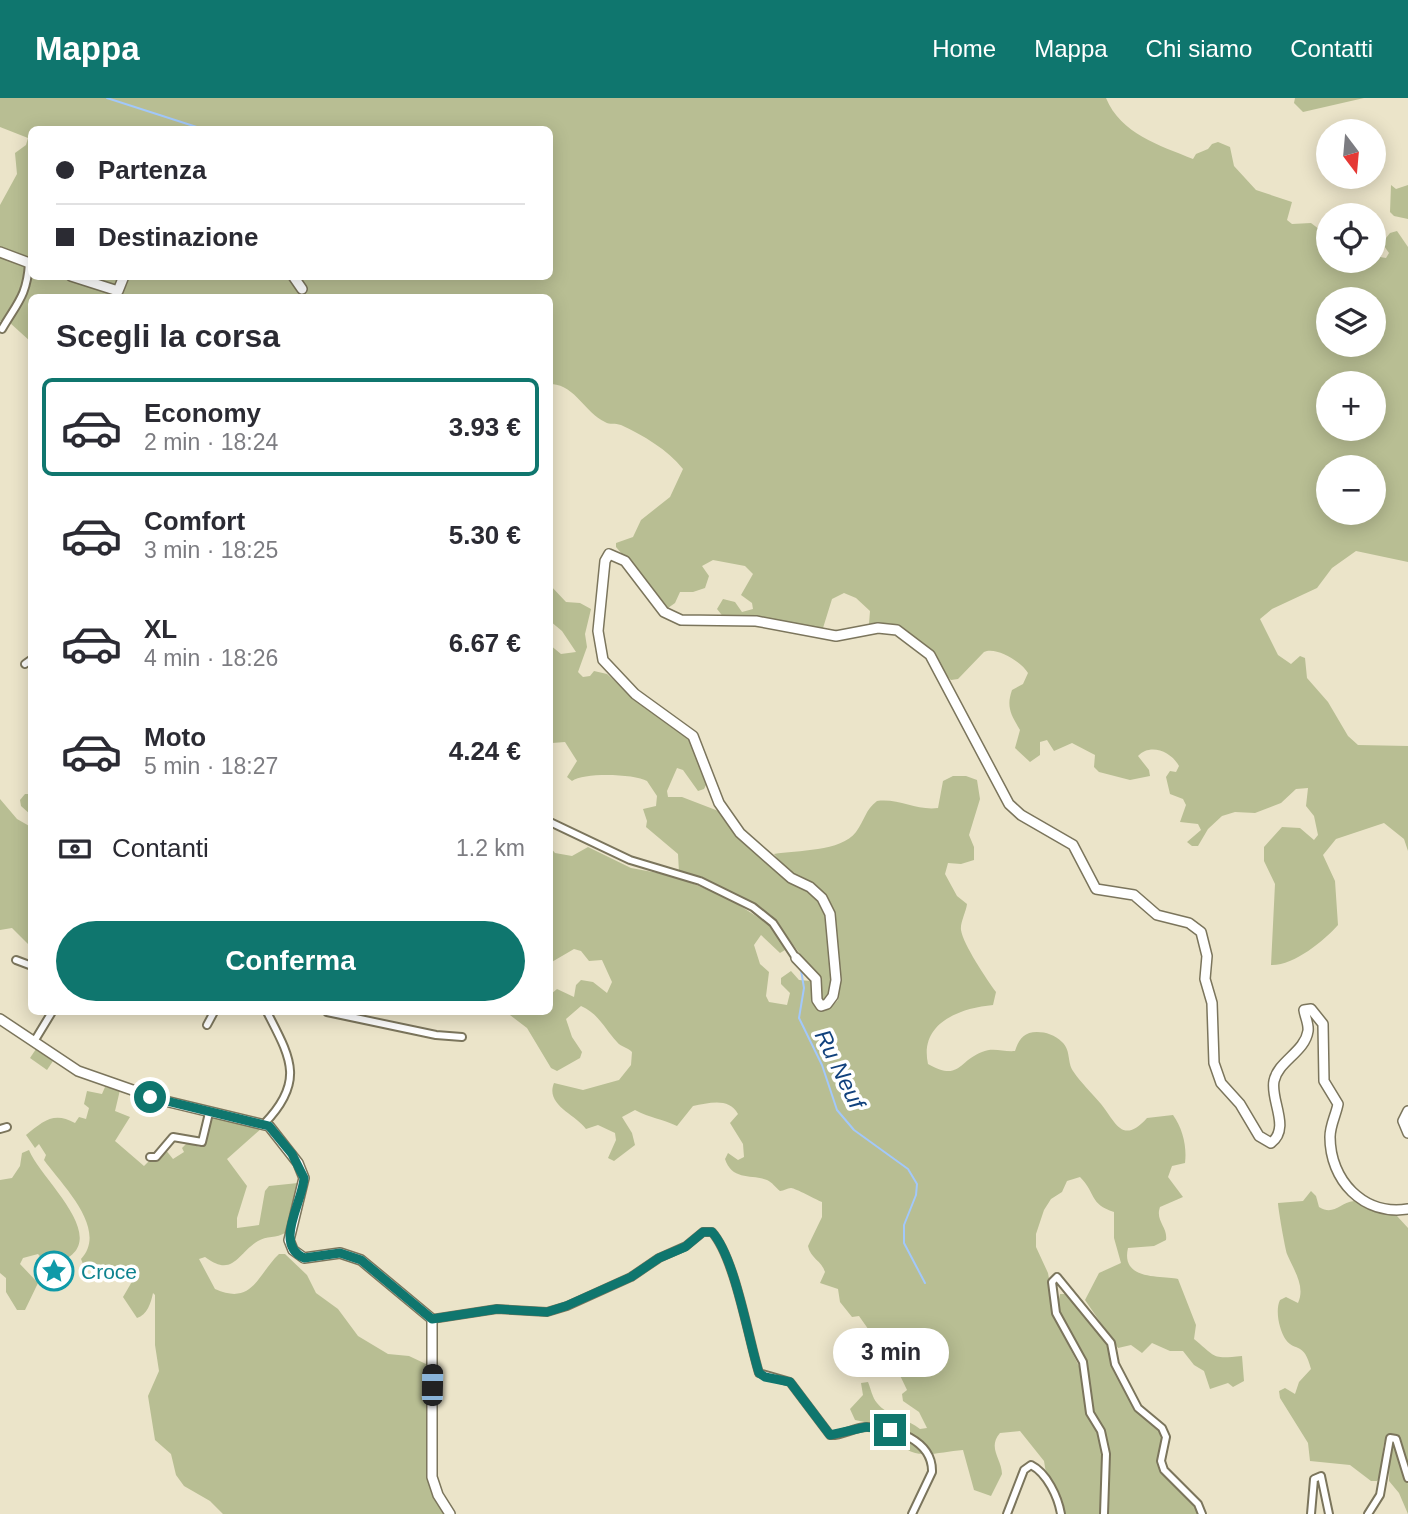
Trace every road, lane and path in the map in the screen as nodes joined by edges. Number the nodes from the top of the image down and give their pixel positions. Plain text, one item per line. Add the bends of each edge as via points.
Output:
1 (0, 252) edge
2 (28, 263) edge
3 (28, 280) edge
4 (84, 280) edge
5 (122, 280) edge
6 (295, 280) edge
7 (302, 289) dead end
8 (2, 329) dead end
9 (28, 662) edge
10 (25, 664) dead end
11 (553, 823) edge
12 (796, 958) joint
13 (16, 960) dead end
14 (28, 964) edge
15 (49, 1015) edge
16 (212, 1015) edge
17 (269, 1015) edge
18 (341, 1015) edge
19 (0, 1019) edge
20 (207, 1025) dead end
21 (461, 1037) dead end
22 (35, 1040) junction
23 (1408, 1111) edge
24 (209, 1113) junction
25 (269, 1127) junction
26 (1408, 1133) edge
27 (150, 1157) dead end
28 (1408, 1209) edge
29 (432, 1319) junction
30 (1408, 1478) edge
31 (450, 1514) edge
32 (912, 1514) edge
33 (1007, 1514) edge
34 (1061, 1514) edge
35 (1104, 1514) edge
36 (1202, 1514) edge
37 (1311, 1514) edge
38 (1329, 1514) edge
39 (1368, 1514) edge

1 - 2 street
3 - 8 street via 22,302
4 - 5 street via 118,291
6 - 7 street
9 - 10 street
11 - 12 street via 630,860 700,881 753,907 773,923
12 - 28 street via 816,979 821,1006 827,1004 836,980 830,914 822,898 791,878 740,833 719,803 693,736 635,694 603,660 598,623 609,554 625,561 664,612 681,620 756,621 836,636 877,628 897,630 930,655 1009,804 1073,845 1096,890 1134,895 1157,915 1178,919 1201,932 1212,1003 1214,1063 1221,1083 1259,1136 1271,1143 1277,1137 1275,1076 1304,1041 1308,1026 1304,1010 1311,1009 1323,1024 1324,1081 1338,1104 1330,1138 1342,1182 1366,1203
13 - 14 street
15 - 22 street
16 - 20 street
17 - 25 street via 292,1068
18 - 21 street
19 - 22 street
22 - 24 street via 78,1071
23 - 26 street via 1404,1128
24 - 25 street
24 - 27 street via 202,1142 173,1137 156,1157
25 - 29 street via 298,1163 304,1178 289,1235 298,1255 311,1259 346,1253 361,1260
29 - 31 street via 432,1477
29 - 32 street via 497,1309 547,1312 614,1286 703,1232 712,1232 730,1269 759,1373 790,1382 830,1435 879,1428 901,1433 925,1450 932,1472
30 - 39 street via 1396,1439 1390,1438 1380,1495
33 - 34 street via 1024,1470 1031,1465 1054,1492
35 - 36 street via 1106,1454 1101,1431 1090,1413 1083,1362 1056,1313 1052,1282 1057,1277 1111,1343 1115,1364 1138,1408 1166,1437 1161,1461 1164,1470 1198,1504
37 - 38 street via 1314,1479 1321,1476

